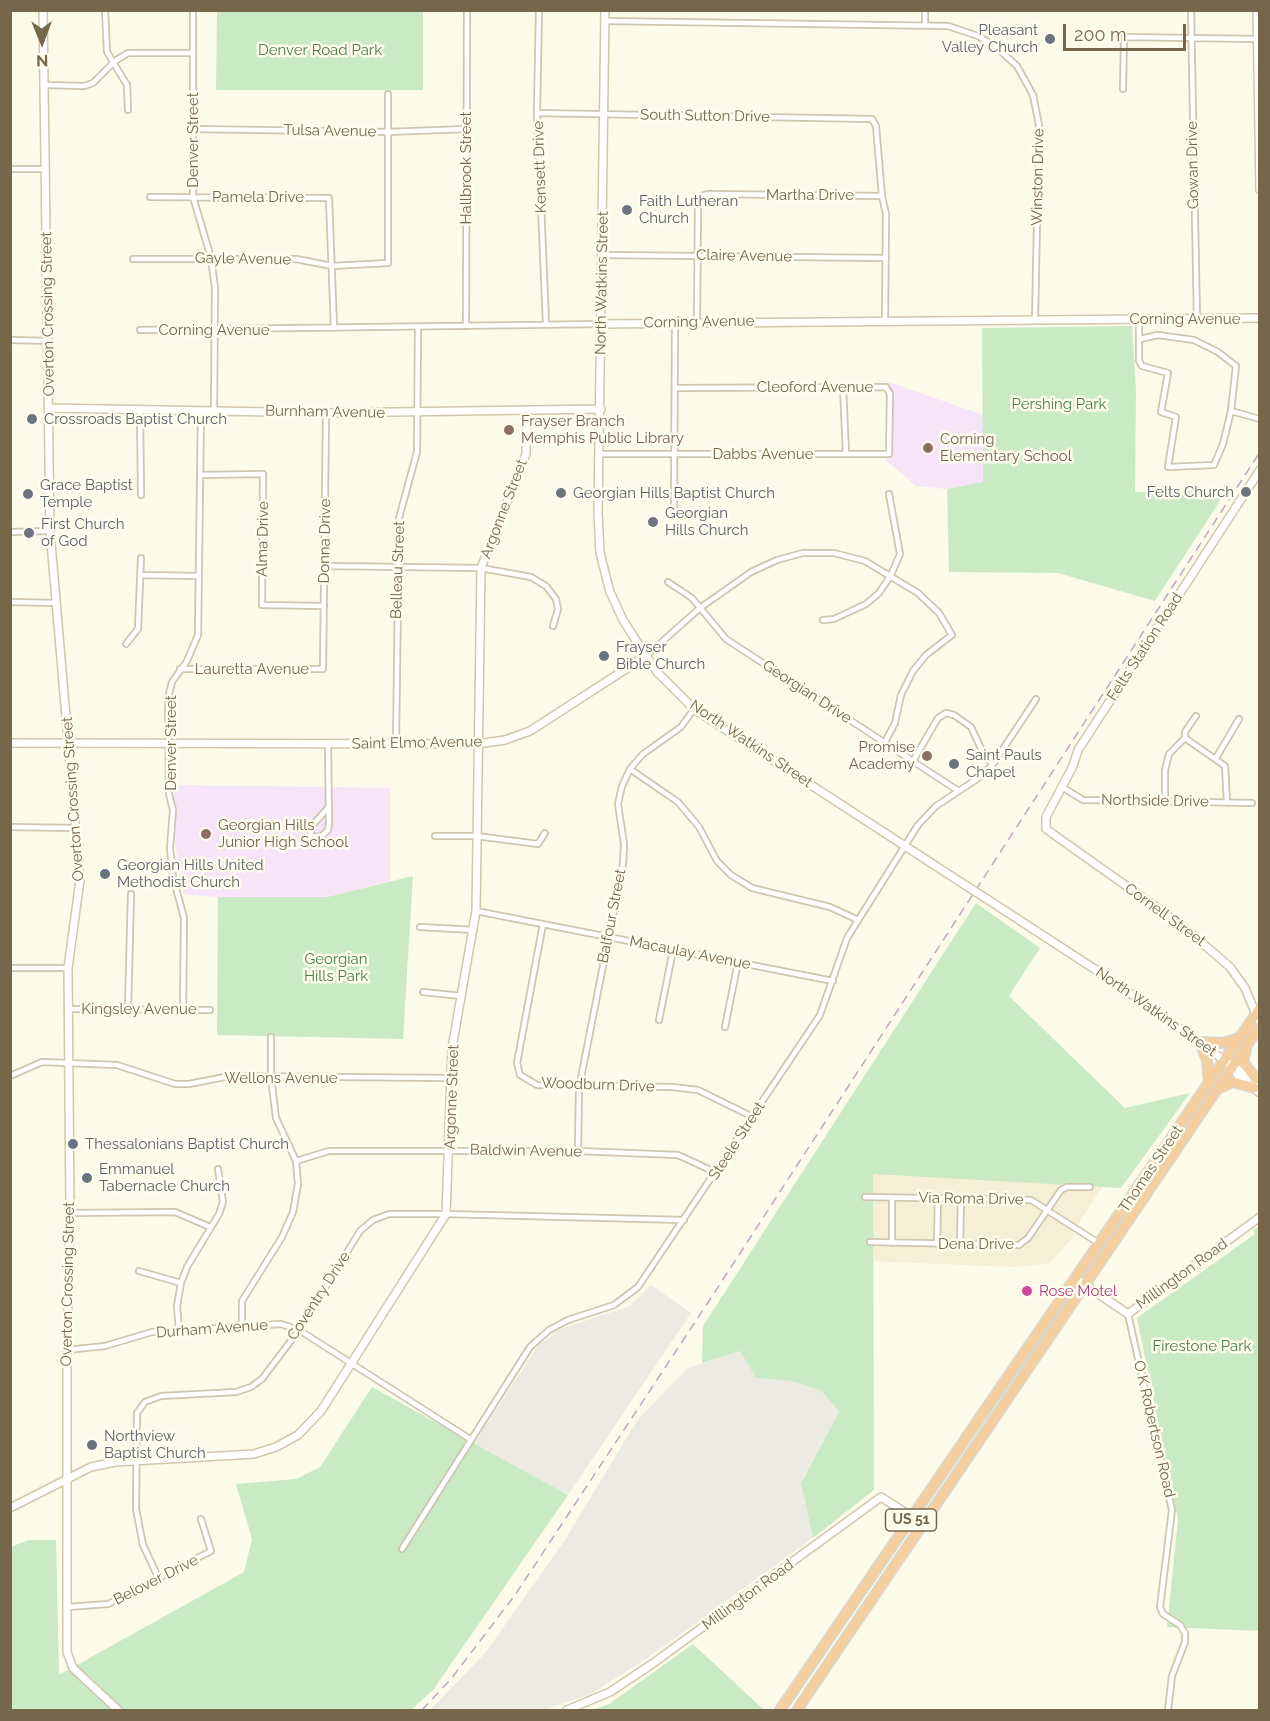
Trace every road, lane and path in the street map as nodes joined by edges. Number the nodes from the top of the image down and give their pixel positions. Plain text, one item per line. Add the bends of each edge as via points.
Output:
1 (43, 10) edge
2 (105, 10) edge
3 (193, 10) edge
4 (467, 10) edge
5 (539, 10) edge
6 (605, 10) edge
7 (925, 10) edge
8 (1191, 10) edge
9 (1257, 10) edge
10 (605, 21) junction
11 (925, 24) junction
12 (1191, 38) junction
13 (1257, 39) junction
14 (193, 53) junction
15 (115, 61) junction
16 (45, 85) junction
17 (1123, 89) dead end
18 (388, 94) dead end
19 (128, 110) dead end
20 (537, 113) junction
21 (604, 115) junction
22 (193, 129) junction
23 (466, 129) junction
24 (388, 132) junction
25 (1259, 145) edge
26 (10, 169) edge
27 (45, 169) junction
28 (1260, 190) edge
29 (882, 196) junction
30 (150, 197) dead end
31 (193, 197) junction
32 (603, 255) junction
33 (698, 255) junction
34 (211, 258) junction
35 (886, 258) junction
36 (133, 259) dead end
37 (332, 266) junction
38 (1260, 318) edge
39 (1197, 319) junction
40 (1035, 320) junction
41 (1139, 320) junction
42 (697, 321) junction
43 (885, 321) junction
44 (546, 323) junction
45 (675, 323) junction
46 (602, 324) junction
47 (466, 326) junction
48 (418, 327) junction
49 (334, 328) junction
50 (140, 330) dead end
51 (214, 331) junction
52 (1140, 339) junction
53 (10, 340) edge
54 (49, 341) junction
55 (843, 387) junction
56 (676, 388) junction
57 (50, 408) junction
58 (140, 409) junction
59 (601, 409) junction
60 (201, 410) junction
61 (214, 411) junction
62 (526, 411) junction
63 (1231, 411) junction
64 (326, 413) junction
65 (418, 413) junction
66 (1260, 419) edge
67 (601, 454) junction
68 (675, 454) junction
69 (846, 454) junction
70 (889, 454) joint
71 (1260, 470) edge
72 (200, 474) junction
73 (889, 494) dead end
74 (141, 495) dead end
75 (674, 514) dead end
76 (50, 531) junction
77 (10, 532) edge
78 (141, 558) dead end
79 (325, 566) junction
80 (397, 567) junction
81 (481, 568) junction
82 (141, 575) junction
83 (891, 575) junction
84 (198, 576) junction
85 (668, 582) dead end
86 (10, 602) edge
87 (56, 603) junction
88 (324, 606) junction
89 (700, 608) junction
90 (823, 620) dead end
91 (553, 626) dead end
92 (126, 644) dead end
93 (646, 656) junction
94 (180, 669) junction
95 (323, 669) joint
96 (1036, 699) dead end
97 (694, 709) junction
98 (1196, 716) dead end
99 (1239, 719) dead end
100 (1185, 738) junction
101 (885, 742) junction
102 (10, 743) edge
103 (69, 743) junction
104 (396, 743) junction
105 (168, 744) junction
106 (328, 744) junction
107 (477, 744) junction
108 (1216, 758) junction
109 (913, 760) junction
110 (993, 764) junction
111 (630, 769) junction
112 (1062, 787) junction
113 (957, 790) junction
114 (1165, 800) junction
115 (1227, 802) junction
116 (1252, 803) dead end
117 (328, 808) junction
118 (10, 827) edge
119 (76, 828) junction
120 (1046, 829) joint
121 (545, 833) dead end
122 (435, 836) dead end
123 (476, 836) junction
124 (904, 846) junction
125 (130, 894) dead end
126 (476, 911) junction
127 (858, 920) junction
128 (543, 924) junction
129 (420, 927) dead end
130 (474, 930) junction
131 (608, 937) junction
132 (673, 950) junction
133 (738, 962) junction
134 (10, 968) edge
135 (68, 968) junction
136 (833, 981) junction
137 (423, 992) dead end
138 (462, 996) junction
139 (68, 1009) junction
140 (128, 1009) junction
141 (183, 1009) junction
142 (210, 1010) dead end
143 (1258, 1018) edge
144 (659, 1020) dead end
145 (725, 1027) dead end
146 (271, 1037) dead end
147 (1243, 1041) junction
148 (1200, 1042) junction
149 (68, 1063) junction
150 (1228, 1063) junction
151 (10, 1076) edge
152 (271, 1077) junction
153 (450, 1078) junction
154 (1209, 1082) junction
155 (1257, 1086) edge
156 (579, 1088) junction
157 (1215, 1092) junction
158 (753, 1117) junction
159 (450, 1150) junction
160 (578, 1151) junction
161 (296, 1161) junction
162 (218, 1169) dead end
163 (717, 1173) junction
164 (1090, 1188) dead end
165 (865, 1197) dead end
166 (892, 1198) junction
167 (938, 1198) junction
168 (1131, 1198) junction
169 (961, 1199) junction
170 (1140, 1204) junction
171 (1046, 1211) junction
172 (70, 1213) junction
173 (446, 1214) junction
174 (1260, 1217) edge
175 (684, 1220) junction
176 (210, 1227) junction
177 (1108, 1233) junction
178 (1117, 1239) junction
179 (870, 1242) dead end
180 (892, 1243) junction
181 (937, 1244) junction
182 (960, 1244) junction
183 (1100, 1244) junction
184 (139, 1271) dead end
185 (1075, 1278) junction
186 (181, 1283) junction
187 (1086, 1286) junction
188 (1128, 1314) junction
189 (242, 1326) junction
190 (179, 1330) junction
191 (299, 1330) junction
192 (67, 1350) junction
193 (350, 1365) junction
194 (470, 1439) junction
195 (135, 1461) junction
196 (66, 1480) junction
197 (10, 1508) edge
198 (913, 1517) junction
199 (201, 1519) dead end
200 (923, 1524) junction
201 (402, 1550) dead end
202 (159, 1579) junction
203 (67, 1607) junction
204 (118, 1710) edge
205 (567, 1710) edge
206 (780, 1710) edge
207 (797, 1710) edge
208 (1168, 1710) edge

1 - 16 street, Overton Crossing Street
2 - 15 street via 107,52
3 - 14 street, Denver Street
4 - 23 street, Hallbrook Street
5 - 20 street, Kensett Drive
6 - 10 street, North Watkins Street
7 - 11 street
8 - 12 street, Gowan Drive
9 - 13 street
10 - 11 street, Winston Drive
10 - 21 street, North Watkins Street
11 - 40 street, Winston Drive via 948,26 996,47 1017,66 1033,95 1040,125
12 - 13 street
12 - 17 street via 1124,37
12 - 39 street, Gowan Drive
13 - 25 street
14 - 15 street via 128,53
14 - 22 street, Denver Street
15 - 16 street via 93,83
15 - 19 street via 127,85
16 - 27 street, Overton Crossing Street
18 - 24 street
20 - 21 street, South Sutton Drive
20 - 44 street, Kensett Drive
21 - 29 street, South Sutton Drive via 872,119 876,126
21 - 32 street, North Watkins Street
22 - 24 street, Tulsa Avenue
22 - 31 street, Denver Street
23 - 24 street, Tulsa Avenue
23 - 47 street, Hallbrook Street
24 - 37 street, Gayle Avenue via 388,263
25 - 28 street
26 - 27 street
27 - 54 street, Overton Crossing Street
29 - 33 street, Martha Drive via 701,196
29 - 35 street
30 - 31 street, Pamela Drive
31 - 34 street, Denver Street
31 - 37 street, Pamela Drive via 329,198
32 - 33 street, Claire Avenue
32 - 46 street, North Watkins Street
33 - 35 street, Claire Avenue
33 - 42 street
34 - 36 street, Gayle Avenue
34 - 37 street, Gayle Avenue via 296,260
34 - 51 street, Denver Street
35 - 43 street
37 - 49 street
38 - 39 street, Corning Avenue
39 - 41 street, Corning Avenue
40 - 41 street, Corning Avenue
40 - 43 street, Corning Avenue
41 - 52 street
42 - 43 street, Corning Avenue
42 - 45 street, Corning Avenue
44 - 46 street, Corning Avenue
44 - 47 street, Corning Avenue
45 - 46 street, Corning Avenue
45 - 56 street
46 - 59 street, North Watkins Street
47 - 48 street, Corning Avenue
48 - 49 street, Corning Avenue
48 - 65 street, Belleau Street
49 - 51 street, Corning Avenue
50 - 51 street, Corning Avenue
51 - 61 street, Denver Street
52 - 63 street via 1158,334 1194,340 1236,366
52 - 63 street via 1142,366 1168,373 1161,412 1176,417 1168,467 1214,465
53 - 54 street
54 - 57 street, Overton Crossing Street
55 - 56 street, Cleoford Avenue
55 - 69 street
55 - 70 street, Cleoford Avenue via 886,387 890,394
56 - 68 street
57 - 58 street, Burnham Avenue
57 - 76 street, Overton Crossing Street
58 - 60 street, Burnham Avenue
58 - 74 street
59 - 62 street, Burnham Avenue
59 - 67 street, North Watkins Street
60 - 61 street, Burnham Avenue
60 - 72 street, Denver Street
61 - 64 street, Burnham Avenue
62 - 65 street, Burnham Avenue
62 - 81 street, Argonne Street via 526,454
63 - 66 street
64 - 65 street, Burnham Avenue
64 - 79 street, Donna Drive
65 - 80 street, Belleau Street via 417,452 399,518
67 - 68 street, Dabbs Avenue
67 - 93 street, North Watkins Street via 600,553 610,592
68 - 69 street, Dabbs Avenue
68 - 75 street
69 - 70 street, Dabbs Avenue
71 - 112 street, Felts Station Road via 1078,750
72 - 84 street, Denver Street
72 - 88 street, Alma Drive via 263,474 262,605
73 - 83 street via 900,554
76 - 77 street
76 - 87 street, Overton Crossing Street
78 - 82 street
79 - 80 street
79 - 88 street, Donna Drive
80 - 81 street
80 - 104 street, Belleau Street
81 - 91 street via 531,577 546,586 556,598 558,609
81 - 107 street, Argonne Street
82 - 84 street
82 - 92 street via 138,629
83 - 89 street, Saint Elmo Avenue via 865,561 834,553 803,553 751,573
83 - 90 street via 866,604
83 - 101 street, Saint Elmo Avenue via 918,592 939,613 952,635 913,671
84 - 94 street, Denver Street via 198,635
85 - 89 street, Georgian Drive
86 - 87 street
87 - 103 street, Overton Crossing Street
88 - 95 street, Donna Drive
89 - 93 street, Saint Elmo Avenue
89 - 101 street, Georgian Drive via 726,639
93 - 97 street, North Watkins Street
93 - 107 street, Saint Elmo Avenue via 530,731
94 - 95 street, Lauretta Avenue
94 - 105 street, Denver Street via 168,698
96 - 110 street, Steele Street
97 - 111 street, Balfour Street via 681,727 643,754
97 - 124 street, North Watkins Street
98 - 100 street
99 - 108 street
100 - 108 street
100 - 114 street via 1169,754
101 - 109 street, Georgian Drive
102 - 103 street, Saint Elmo Avenue
103 - 105 street, Saint Elmo Avenue
103 - 119 street, Overton Crossing Street
104 - 106 street, Saint Elmo Avenue
104 - 107 street, Saint Elmo Avenue
105 - 106 street, Saint Elmo Avenue
105 - 141 street, Denver Street via 173,810 170,848 184,918
106 - 117 street
107 - 123 street, Argonne Street
108 - 115 street via 1227,770
109 - 110 street via 938,718 946,713 971,728 985,757
109 - 113 street, Georgian Drive
110 - 113 street, Steele Street
111 - 127 street via 678,802 699,828 717,861 731,875 752,888 830,907
111 - 131 street, Balfour Street via 618,804 623,864
112 - 114 street, Northside Drive via 1083,800
112 - 120 street, Felts Station Road via 1049,807
113 - 124 street, Steele Street via 918,825
114 - 115 street, Northside Drive via 1174,804
115 - 116 street, Northside Drive
117 - 117 street via 325,834 311,836 310,828
118 - 119 street
119 - 135 street, Overton Crossing Street via 80,889
120 - 143 street, Cornell Street via 1212,950 1245,988
121 - 123 street via 538,844
122 - 123 street
123 - 126 street, Argonne Street
124 - 127 street, Steele Street
124 - 148 street, North Watkins Street, bridge via 1116,982
125 - 140 street
126 - 128 street, Macaulay Avenue
126 - 130 street, Argonne Street
127 - 136 street, Steele Street via 847,938
128 - 131 street, Macaulay Avenue
128 - 156 street, Woodburn Drive via 518,1063 520,1075 537,1085
129 - 130 street
130 - 138 street, Argonne Street
131 - 132 street, Macaulay Avenue
131 - 156 street, Balfour Street
132 - 133 street, Macaulay Avenue
132 - 144 street
133 - 136 street, Macaulay Avenue
133 - 145 street
134 - 135 street
135 - 139 street, Overton Crossing Street
136 - 158 street, Steele Street via 820,1015
137 - 138 street
138 - 153 street, Argonne Street
139 - 140 street, Kingsley Avenue
139 - 149 street, Overton Crossing Street
140 - 141 street, Kingsley Avenue
141 - 142 street, Kingsley Avenue
143 - 147 highway, Thomas Street / US 51
146 - 152 street
147 - 148 highway
147 - 150 highway, Thomas Street / US 51
147 - 155 highway via 1243,1062
148 - 150 street, North Watkins Street
148 - 154 highway
149 - 151 street, Wellons Avenue via 42,1062
149 - 152 street, Wellons Avenue via 117,1065 175,1084 230,1076
149 - 172 street, Overton Crossing Street
150 - 154 highway, Thomas Street / US 51
150 - 155 street, North Watkins Street via 1239,1077
150 - 157 highway, Thomas Street / US 51
152 - 153 street, Wellons Avenue
152 - 161 street via 276,1118
153 - 159 street, Argonne Street
154 - 168 highway, Thomas Street / US 51
155 - 157 highway via 1233,1082
156 - 158 street, Woodburn Drive via 698,1090
156 - 160 street, Balfour Street
157 - 170 highway, Thomas Street / US 51
158 - 163 street, Steele Street
159 - 160 street, Baldwin Avenue
159 - 161 street, Baldwin Avenue via 328,1151
159 - 173 street, Argonne Street
160 - 163 street, Baldwin Avenue via 678,1155
161 - 189 street via 298,1184 293,1212 242,1301
162 - 176 street via 223,1202
163 - 175 street, Steele Street
164 - 171 street, Dena Drive via 1061,1190
165 - 166 street, Via Roma Drive
166 - 167 street, Via Roma Drive
166 - 180 street
167 - 169 street, Via Roma Drive
167 - 181 street
168 - 170 highway
168 - 177 highway, Thomas Street / US 51
169 - 171 street, Via Roma Drive via 1031,1200
169 - 182 street
170 - 178 highway, Thomas Street / US 51
171 - 182 street, Dena Drive via 1019,1245
171 - 183 street, Via Roma Drive
172 - 176 street via 175,1212
172 - 192 street, Overton Crossing Street
173 - 175 street, Coventry Drive
173 - 191 street, Coventry Drive via 389,1214 373,1220 360,1232
173 - 193 street, Argonne Street
174 - 188 street, Millington Road
175 - 194 street, Steele Street via 638,1287 614,1305 549,1330 530,1347
176 - 186 street
177 - 178 highway
177 - 183 highway, Thomas Street / US 51
178 - 187 highway, Thomas Street / US 51
179 - 180 street, Dena Drive
180 - 181 street, Dena Drive
181 - 182 street, Dena Drive
183 - 185 highway, Thomas Street / US 51
184 - 186 street
185 - 187 street, Millington Road
185 - 198 highway, Thomas Street / US 51
186 - 190 street via 177,1306
187 - 188 street, Millington Road
187 - 200 highway, Thomas Street / US 51
188 - 208 street, O K Robertson Road via 1172,1510 1160,1606 1163,1614 1185,1633 1172,1676
189 - 190 street, Durham Avenue
189 - 191 street, Durham Avenue via 281,1324
190 - 192 street, Durham Avenue
191 - 193 street, Durham Avenue
191 - 195 street, Coventry Drive via 251,1388 161,1396 145,1402 137,1413
192 - 196 street, Overton Crossing Street
193 - 194 street, Durham Avenue
193 - 195 street, Argonne Street via 321,1411 298,1435 276,1448 254,1454
194 - 201 street, Steele Street
195 - 196 street, Argonne Street via 90,1467
195 - 202 street, Coventry Drive via 135,1509 144,1545
196 - 197 street, Argonne Street
196 - 203 street, Overton Crossing Street
198 - 200 street, Millington Road
198 - 205 street, Millington Road via 881,1497 652,1664 610,1692
198 - 206 highway, US 51
199 - 202 street, Belover Drive via 211,1551
200 - 207 highway, US 51
202 - 203 street, Belover Drive via 108,1604
203 - 204 street, Overton Crossing Street via 67,1652 73,1668

